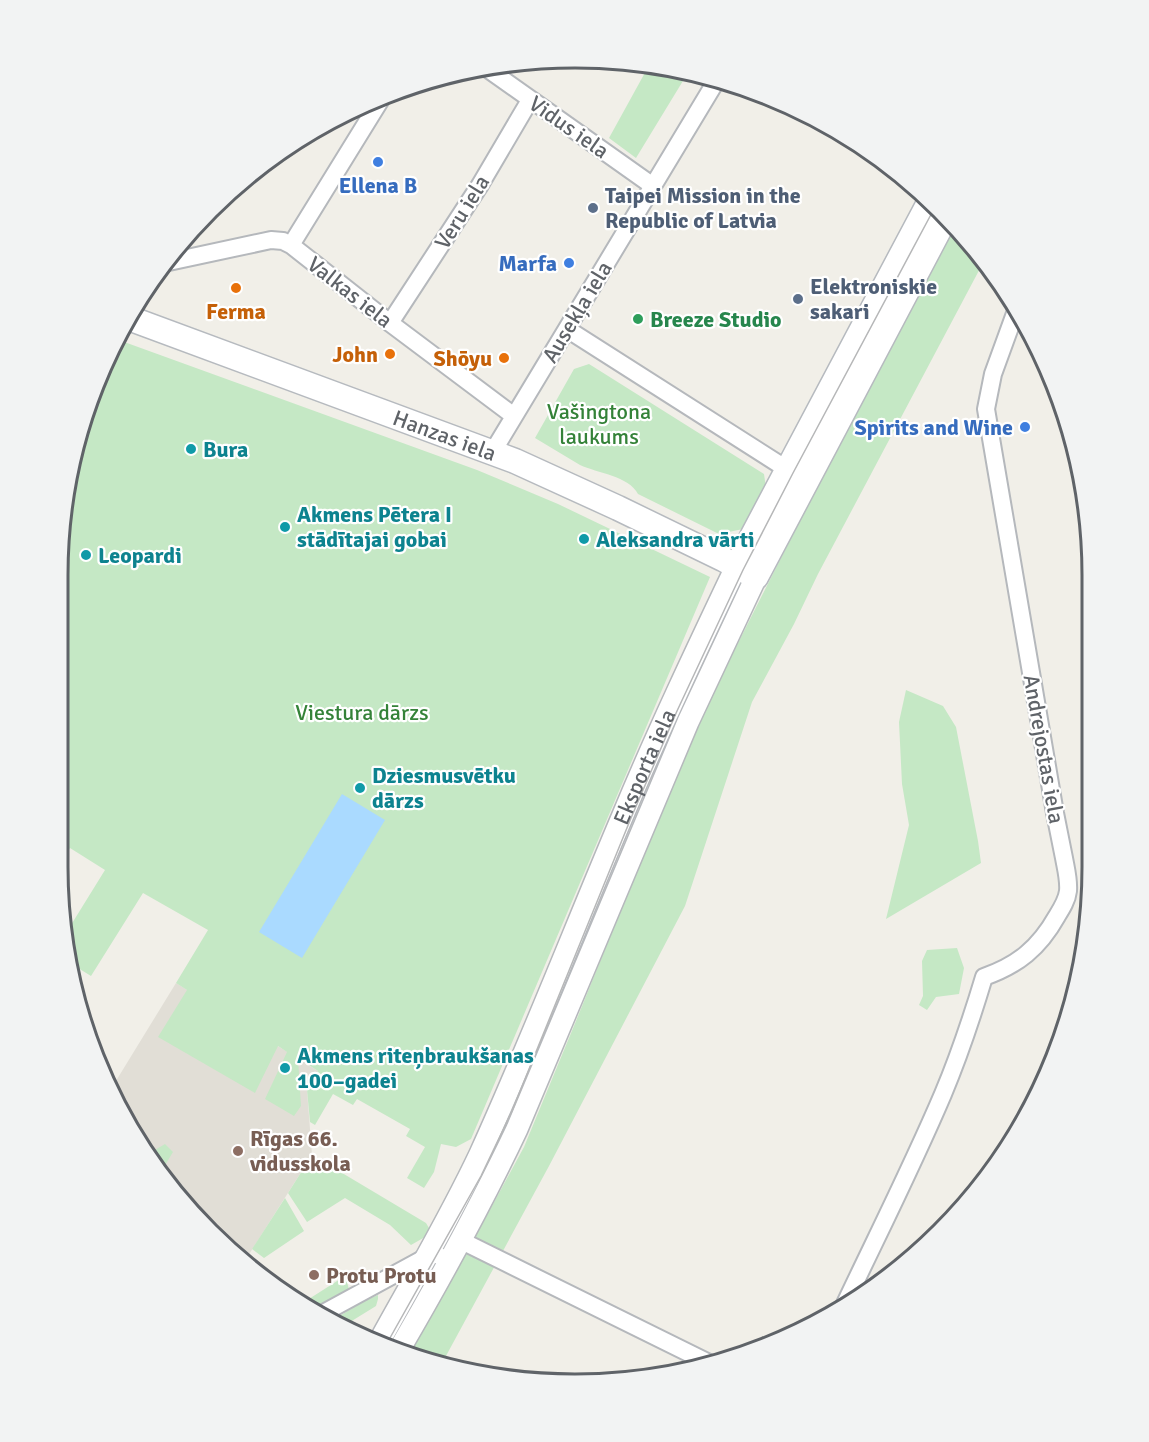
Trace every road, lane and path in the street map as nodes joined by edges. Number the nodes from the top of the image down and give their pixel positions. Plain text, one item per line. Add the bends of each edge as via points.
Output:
1 (495, 74) edge
2 (713, 87) edge
3 (531, 99) junction
4 (376, 108) edge
5 (653, 186) junction
6 (926, 209) edge
7 (941, 225) edge
8 (291, 245) junction
9 (177, 260) edge
10 (1013, 319) edge
11 (135, 320) edge
12 (390, 323) junction
13 (567, 329) junction
14 (514, 416) junction
15 (492, 453) junction
16 (796, 476) junction
17 (746, 572) junction
18 (468, 1244) dead end
19 (424, 1259) junction
20 (450, 1261) junction
21 (385, 1281) junction
22 (406, 1293) junction
23 (850, 1293) edge
24 (426, 1304) junction
25 (328, 1311) edge
26 (382, 1337) edge
27 (402, 1344) edge
28 (700, 1358) edge

1 - 3 street, Vidus iela
2 - 5 street, Ausekļa iela
3 - 5 street, Vidus iela
3 - 12 street, Veru iela
4 - 8 street
5 - 13 street, Ausekļa iela
6 - 16 main road, Eksporta iela
7 - 16 main road, Eksporta iela
8 - 9 street, Valkas iela via 271,240
8 - 12 street, Valkas iela
10 - 23 street, Andrejostas iela via 993,374 986,409 1068,890 1052,926 1028,954 984,977 943,1094
11 - 15 main road, Hanzas iela
12 - 14 street, Valkas iela
13 - 14 street, Ausekļa iela
13 - 16 street
14 - 15 street, Ausekļa iela
15 - 17 main road, Hanzas iela via 618,508
16 - 17 main road, Eksporta iela
17 - 19 street, Eksporta iela via 674,698 496,1118
17 - 20 street, Eksporta iela via 688,722 517,1129
18 - 28 street
19 - 20 street via 437,1255
19 - 21 street
19 - 22 street, Eksporta iela
20 - 24 street, Eksporta iela
21 - 22 street
21 - 25 street
22 - 24 street
22 - 26 street, Eksporta iela
24 - 27 street, Eksporta iela

